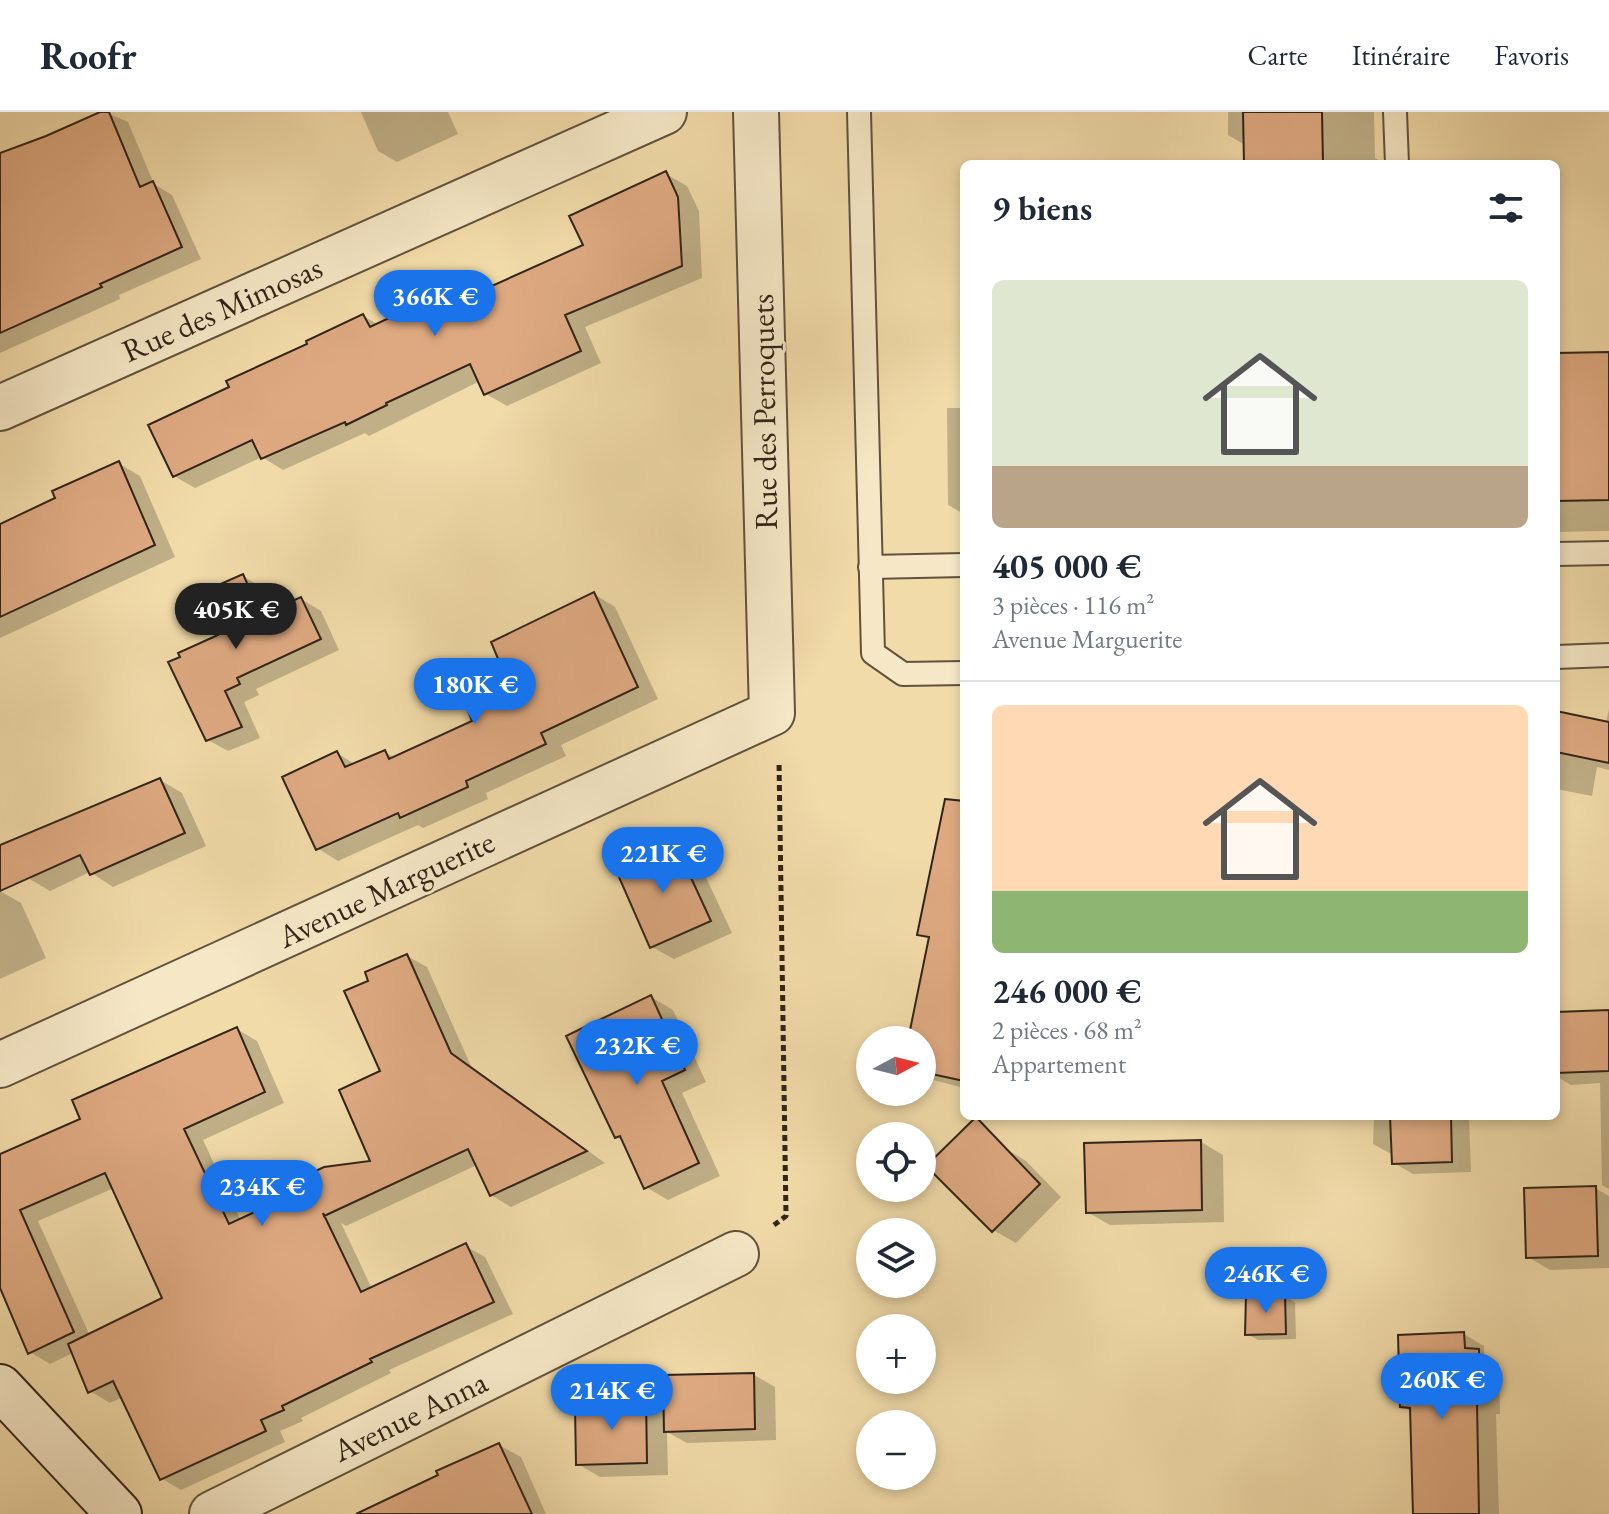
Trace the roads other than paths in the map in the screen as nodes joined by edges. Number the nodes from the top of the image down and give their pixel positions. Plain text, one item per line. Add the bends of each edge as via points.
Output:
1 (664, 112) edge
2 (756, 112) edge
3 (859, 112) edge
4 (1395, 112) edge
5 (1397, 160) edge
6 (0, 408) edge
7 (1609, 553) edge
8 (1560, 554) edge
9 (960, 565) edge
10 (870, 567) junction
11 (1609, 655) edge
12 (1560, 657) edge
13 (960, 673) edge
14 (772, 713) joint
15 (0, 1065) edge
16 (736, 1254) road end
17 (0, 1387) edge
18 (119, 1514) edge
19 (212, 1514) edge

1 - 6 street, Rue des Mimosas
2 - 14 street, Rue des Perroquets
3 - 10 lane
4 - 5 lane
7 - 8 lane
9 - 10 lane
10 - 13 lane via 873,653 903,674
11 - 12 lane
14 - 15 street, Avenue Marguerite
16 - 19 street, Avenue Anna
17 - 18 street

